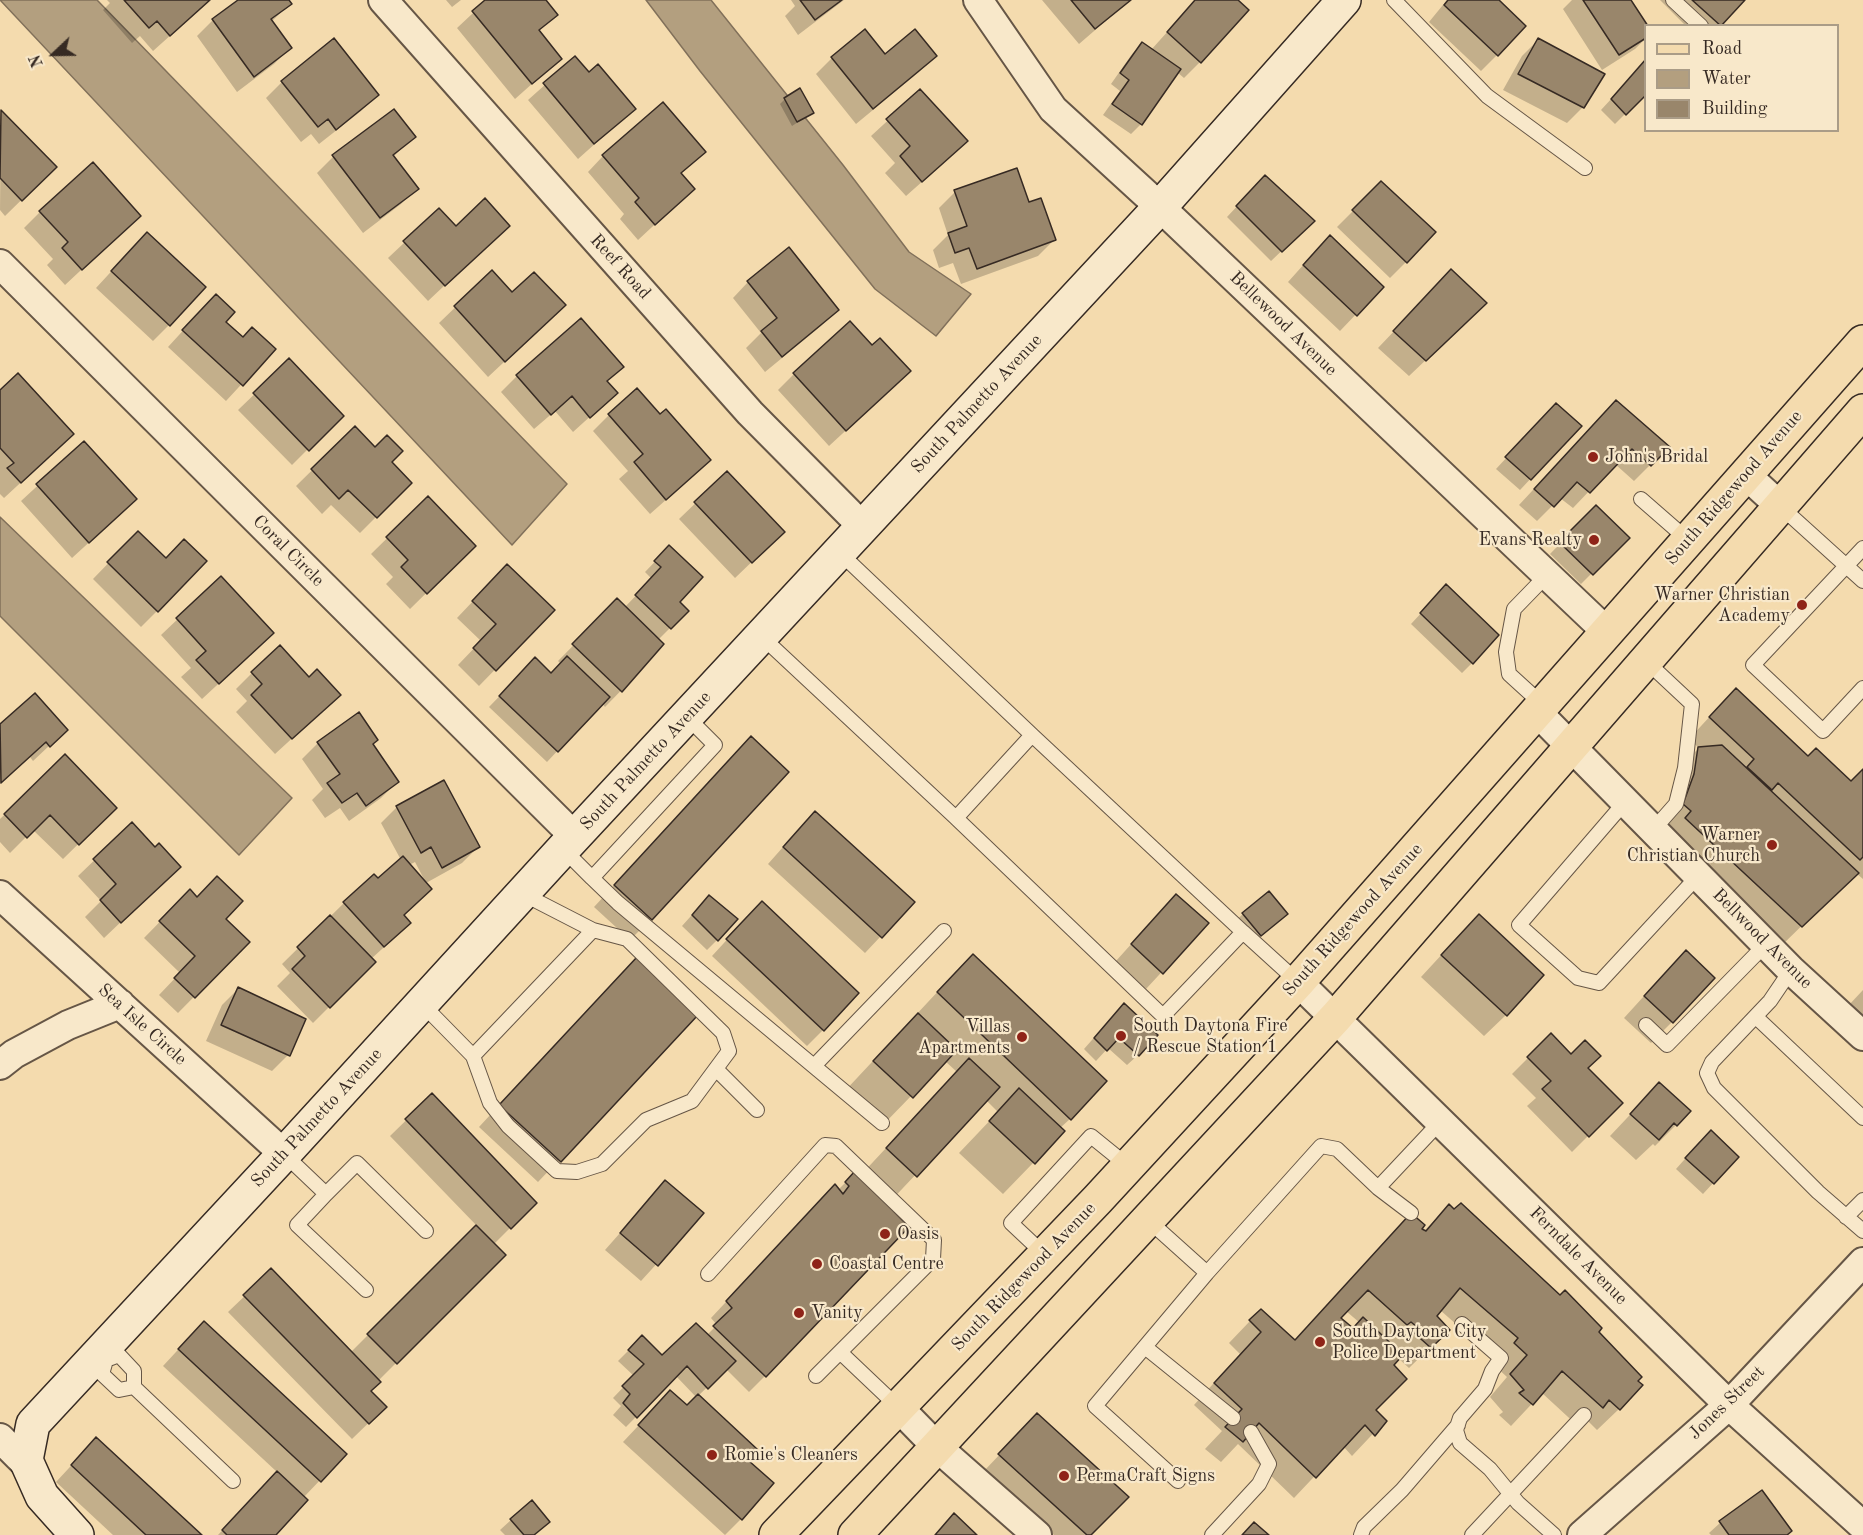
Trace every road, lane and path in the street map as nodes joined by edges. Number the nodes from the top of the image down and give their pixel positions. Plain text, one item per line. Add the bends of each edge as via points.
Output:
1 (383, 0) edge
2 (978, 0) edge
3 (1344, 0) edge
4 (1394, 0) edge
5 (1673, 0) edge
6 (1699, 24) edge
7 (1585, 168) dead end
8 (1160, 207) junction
9 (0, 264) edge
10 (1863, 342) edge
11 (1863, 411) edge
12 (1745, 474) junction
13 (1641, 500) dead end
14 (1780, 506) junction
15 (863, 527) junction
16 (1688, 540) junction
17 (1863, 548) edge
18 (839, 552) junction
19 (1846, 566) junction
20 (1547, 575) junction
21 (1863, 581) edge
22 (1607, 632) junction
23 (761, 636) junction
24 (1645, 660) junction
25 (1863, 688) edge
26 (1540, 709) junction
27 (687, 717) junction
28 (1032, 735) junction
29 (1571, 747) junction
30 (1625, 801) junction
31 (956, 818) junction
32 (1653, 830) junction
33 (569, 843) junction
34 (1698, 876) junction
35 (592, 878) junction
36 (523, 894) junction
37 (0, 895) edge
38 (593, 930) junction
39 (944, 931) dead end
40 (1243, 932) junction
41 (1766, 944) junction
42 (1791, 970) junction
43 (1298, 982) junction
44 (120, 1004) junction
45 (422, 1004) junction
46 (1336, 1017) junction
47 (1756, 1017) junction
48 (1646, 1025) dead end
49 (1863, 1036) edge
50 (473, 1056) junction
51 (0, 1065) edge
52 (814, 1066) junction
53 (716, 1069) junction
54 (757, 1110) dead end
55 (1863, 1118) edge
56 (1441, 1121) junction
57 (882, 1123) dead end
58 (284, 1154) junction
59 (1128, 1166) junction
60 (1378, 1188) junction
61 (326, 1194) junction
62 (1863, 1200) edge
63 (1411, 1213) dead end
64 (1846, 1217) junction
65 (1148, 1220) junction
66 (426, 1231) dead end
67 (1863, 1231) edge
68 (1045, 1255) junction
69 (1863, 1262) edge
70 (1207, 1273) junction
71 (708, 1274) dead end
72 (366, 1290) dead end
73 (1462, 1324) dead end
74 (1145, 1347) junction
75 (840, 1352) junction
76 (102, 1357) junction
77 (816, 1376) dead end
78 (134, 1387) junction
79 (1729, 1405) junction
80 (899, 1408) junction
81 (1584, 1415) dead end
82 (1233, 1418) dead end
83 (1458, 1425) junction
84 (1251, 1432) dead end
85 (0, 1438) edge
86 (937, 1447) junction
87 (29, 1467) junction
88 (233, 1481) dead end
89 (1178, 1481) dead end
90 (1511, 1494) junction
91 (1863, 1526) edge
92 (77, 1535) edge
93 (776, 1535) edge
94 (855, 1535) edge
95 (1036, 1535) edge
96 (1212, 1535) edge
97 (1361, 1535) edge
98 (1472, 1535) edge
99 (1554, 1535) edge
100 (1582, 1535) edge

1 - 15 street, Reef Road via 750,413
2 - 8 street, Bellewood Avenue via 1053,109
3 - 8 street, South Palmetto Avenue
4 - 7 lane via 1487,96
5 - 6 lane
8 - 15 street, South Palmetto Avenue
8 - 20 street, Bellewood Avenue
9 - 33 street, Coral Circle
10 - 12 main road, South Ridgewood Avenue
11 - 14 main road
12 - 14 street
12 - 16 main road, South Ridgewood Avenue
13 - 16 lane
14 - 19 lane
14 - 24 main road
15 - 18 street, South Palmetto Avenue
16 - 22 main road, South Ridgewood Avenue
17 - 19 lane
18 - 23 street, South Palmetto Avenue
18 - 28 lane
19 - 21 lane
19 - 25 lane via 1753,665 1823,731
20 - 22 street, Bellewood Avenue
20 - 26 lane via 1514,609 1506,652 1509,674
22 - 26 main road, South Ridgewood Avenue
23 - 27 street, South Palmetto Avenue
23 - 31 lane
24 - 29 main road
24 - 32 lane via 1692,704 1686,768 1676,804
26 - 29 street, Bellwood Avenue
26 - 43 main road, South Ridgewood Avenue
27 - 33 street, South Palmetto Avenue
27 - 35 lane via 715,745
28 - 31 lane
28 - 40 lane
29 - 30 street, Bellwood Avenue
29 - 46 main road
30 - 32 street, Bellwood Avenue
30 - 34 lane via 1519,925 1578,978 1599,983
31 - 40 lane via 1163,1016
32 - 34 street, Bellwood Avenue
33 - 35 lane
33 - 36 street, South Palmetto Avenue
34 - 41 street, Bellwood Avenue
35 - 52 lane
36 - 38 lane
36 - 45 street, South Palmetto Avenue
37 - 44 street, Sea Isle Circle
38 - 50 lane
38 - 53 lane via 627,939 723,1033 729,1051
39 - 52 lane
40 - 43 lane
41 - 42 street, Bellwood Avenue
41 - 48 lane via 1667,1045
42 - 47 lane
42 - 49 street, Bellwood Avenue
43 - 46 street, Ferndale Avenue
43 - 59 main road, South Ridgewood Avenue
44 - 51 street via 68,1025
44 - 58 street, Sea Isle Circle
45 - 50 lane
45 - 58 street, South Palmetto Avenue
46 - 56 street, Ferndale Avenue
46 - 65 main road
47 - 55 lane
47 - 64 lane via 1712,1062 1707,1073 1714,1088
50 - 53 lane via 490,1103 508,1126 558,1171 577,1172 602,1164 646,1120 692,1101
52 - 57 lane
53 - 54 lane
56 - 60 lane
56 - 79 street, Ferndale Avenue
58 - 61 lane
58 - 76 street, South Palmetto Avenue
59 - 68 main road, South Ridgewood Avenue
59 - 68 lane via 1091,1136 1011,1223
60 - 63 lane
60 - 70 lane via 1337,1149 1321,1146
61 - 66 lane via 357,1163
61 - 72 lane via 297,1225
62 - 64 lane
64 - 67 lane
65 - 70 lane
65 - 86 main road
68 - 80 main road, South Ridgewood Avenue
69 - 79 street, Jones Street
70 - 74 lane
71 - 75 lane via 825,1145 836,1146 934,1240 933,1259
73 - 83 lane via 1501,1358 1485,1389
74 - 82 lane
74 - 89 lane via 1095,1406
75 - 77 lane
75 - 80 lane
76 - 78 lane via 118,1355 134,1371
76 - 78 lane via 102,1374 119,1390
76 - 87 street, South Palmetto Avenue via 33,1424 26,1460
78 - 88 lane
79 - 91 street, Ferndale Avenue
79 - 100 street, Jones Street
80 - 86 street
80 - 93 main road, South Ridgewood Avenue
81 - 90 lane
83 - 90 lane via 1460,1443
83 - 97 lane via 1364,1527
84 - 96 lane via 1269,1464 1259,1484
85 - 87 street
86 - 94 main road
86 - 95 street
87 - 92 street, South Palmetto Avenue via 42,1496
90 - 98 lane
90 - 99 lane

